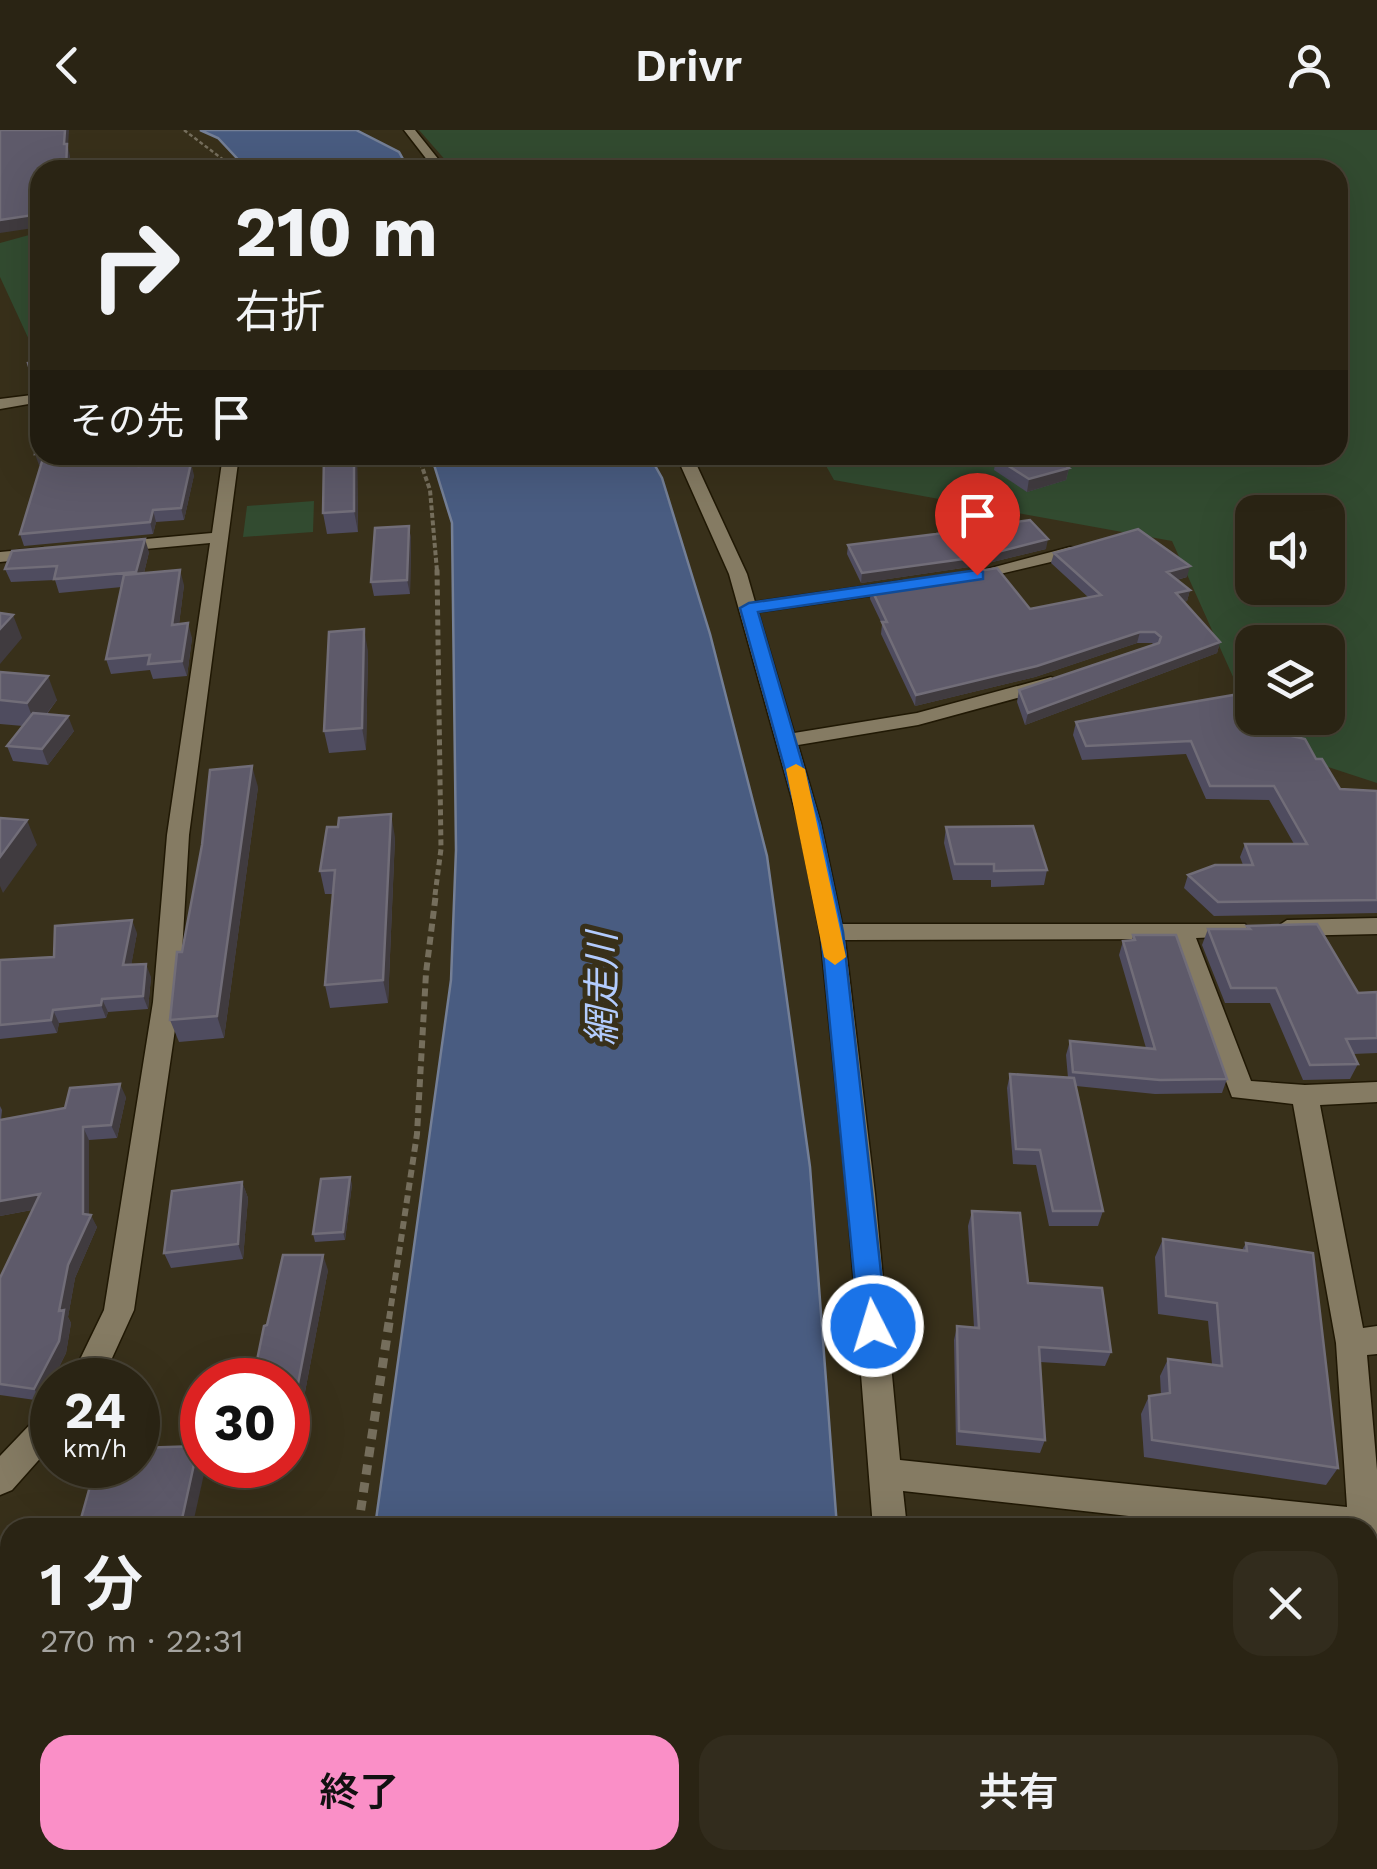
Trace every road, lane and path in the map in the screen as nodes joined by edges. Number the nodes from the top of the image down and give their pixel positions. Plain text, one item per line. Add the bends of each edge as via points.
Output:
1 (184, 130) edge
2 (409, 130) edge
3 (223, 160) edge
4 (434, 160) edge
5 (30, 400) edge
6 (0, 404) edge
7 (230, 465) edge
8 (421, 465) edge
9 (689, 465) edge
10 (220, 537) junction
11 (1070, 552) edge
12 (0, 557) edge
13 (946, 580) edge
14 (914, 584) edge
15 (749, 608) junction
16 (1077, 674) edge
17 (788, 740) junction
18 (1377, 926) edge
19 (1181, 931) junction
20 (832, 932) junction
21 (1377, 1092) edge
22 (1305, 1095) junction
23 (1364, 1341) edge
24 (97, 1358) edge
25 (30, 1448) edge
26 (888, 1474) junction
27 (0, 1480) edge
28 (359, 1518) edge
29 (890, 1518) edge
30 (1264, 1518) edge
31 (1366, 1518) edge

1 - 3 path
2 - 4 street
5 - 6 street
7 - 10 street
8 - 28 path via 437,559 441,849 416,1134
9 - 15 street
10 - 12 street
10 - 24 street via 178,834 166,1002 120,1310
11 - 13 street
14 - 15 street
15 - 17 street
16 - 17 street via 918,719
17 - 20 street
18 - 19 street
19 - 20 street
19 - 22 street via 1240,1090
20 - 26 street
21 - 22 street
22 - 23 street
23 - 31 street
25 - 27 street
26 - 29 street
26 - 30 street

